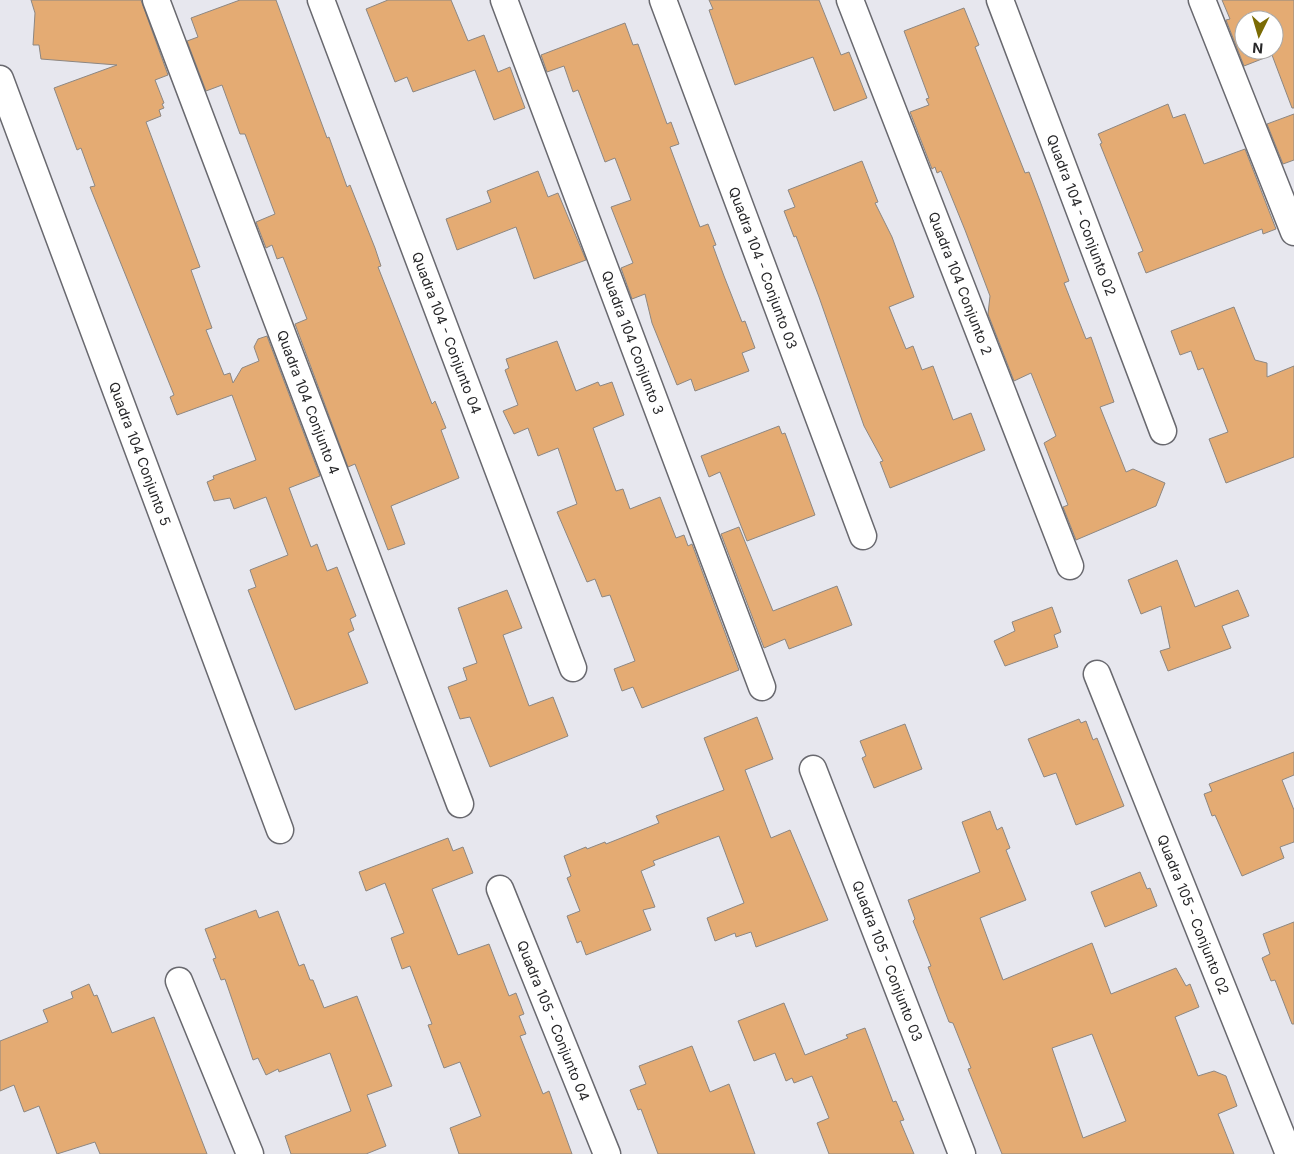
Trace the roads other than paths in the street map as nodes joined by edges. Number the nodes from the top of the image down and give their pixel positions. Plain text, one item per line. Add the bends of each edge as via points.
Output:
1 (156, 0) edge
2 (321, 0) edge
3 (504, 0) edge
4 (662, 0) edge
5 (850, 0) edge
6 (1000, 0) edge
7 (1202, 0) edge
8 (0, 79) edge
9 (1294, 232) edge
10 (1163, 431) dead end
11 (863, 536) dead end
12 (1070, 566) dead end
13 (574, 668) dead end
14 (1097, 674) dead end
15 (762, 687) dead end
16 (813, 769) dead end
17 (460, 804) dead end
18 (280, 830) dead end
19 (500, 889) dead end
20 (179, 980) dead end
21 (250, 1154) edge
22 (607, 1154) edge
23 (962, 1154) edge
24 (1289, 1154) edge

1 - 17 street, Quadra 104 Conjunto 4
2 - 13 street, Quadra 104 - Conjunto 04
3 - 15 street, Quadra 104 Conjunto 3
4 - 11 street, Quadra 104 - Conjunto 03
5 - 12 street, Quadra 104 Conjunto 2
6 - 10 street, Quadra 104 - Conjunto 02
7 - 9 street
8 - 18 street, Quadra 104 Conjunto 5
14 - 24 street, Quadra 105 - Conjunto 02
16 - 23 street, Quadra 105 - Conjunto 03
19 - 22 street, Quadra 105 - Conjunto 04
20 - 21 street

